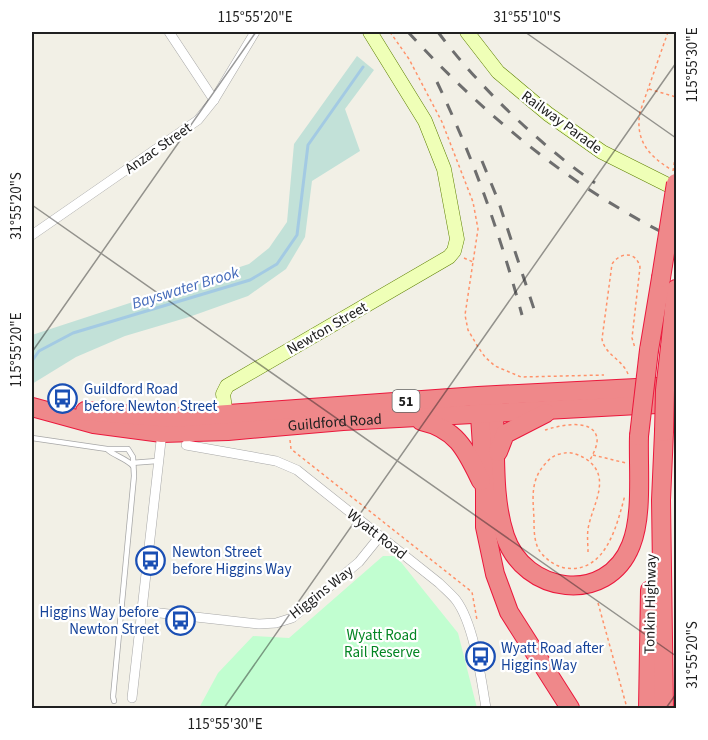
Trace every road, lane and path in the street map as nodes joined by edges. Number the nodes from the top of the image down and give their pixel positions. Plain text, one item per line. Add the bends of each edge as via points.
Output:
1 (169, 32) edge
2 (255, 32) edge
3 (370, 32) edge
4 (467, 32) edge
5 (668, 32) edge
6 (648, 89) junction
7 (676, 97) edge
8 (214, 100) junction
9 (673, 176) edge
10 (676, 189) edge
11 (32, 235) edge
12 (474, 263) dead end
13 (676, 289) edge
14 (644, 350) junction
15 (603, 375) dead end
16 (621, 375) dead end
17 (676, 386) edge
18 (676, 403) edge
19 (487, 404) junction
20 (32, 407) edge
21 (550, 411) junction
22 (401, 417) junction
23 (226, 422) junction
24 (162, 425) junction
25 (539, 432) dead end
26 (32, 438) edge
27 (290, 440) dead end
28 (186, 445) dead end
29 (107, 449) junction
30 (592, 455) junction
31 (157, 461) junction
32 (496, 461) junction
33 (589, 461) junction
34 (631, 464) dead end
35 (133, 465) junction
36 (485, 491) junction
37 (625, 493) dead end
38 (662, 500) junction
39 (380, 536) junction
40 (588, 552) dead end
41 (598, 603) dead end
42 (142, 611) junction
43 (478, 627) dead end
44 (132, 698) dead end
45 (114, 701) dead end
46 (486, 708) edge
47 (570, 708) edge
48 (627, 708) edge
49 (648, 708) edge
50 (664, 708) edge

1 - 8 street
2 - 8 street, Anzac Street
3 - 23 street, Newton Street via 425,121 444,169 457,239 454,251 227,386 223,394
4 - 10 street, Railway Parade via 498,72 548,114 602,152
5 - 6 path
6 - 7 path
6 - 9 path via 639,129 650,154
8 - 11 street, Anzac Street via 198,120
9 - 14 highway, bridge via 661,278
12 - 15 path via 465,315 468,330 495,366 521,376
13 - 38 highway, Tonkin Highway, bridge via 665,390
14 - 16 path via 633,344 632,338 640,267 637,259 624,255 612,264 602,339 628,375
14 - 32 highway, bridge via 637,515 631,546 603,578 583,585 564,585 534,574 517,558 505,537
17 - 19 highway, Guildford Road / 51
18 - 21 highway, Guildford Road / 51
19 - 21 highway, Guildford Road / 51
19 - 22 highway, Guildford Road / 51
19 - 23 highway, Guildford Road / 51
19 - 32 highway
19 - 36 highway
20 - 24 highway, Guildford Road / 51 via 94,424
21 - 32 highway via 505,434
22 - 23 highway, Guildford Road / 51
22 - 36 highway via 436,425 454,436
23 - 24 highway, Guildford Road / 51
24 - 31 street
25 - 30 path via 554,427 588,427 597,441
26 - 29 lane
27 - 43 path via 291,449 472,592
28 - 39 street, Wyatt Road via 276,461 297,470
29 - 35 lane
29 - 35 lane via 128,449
30 - 33 path
30 - 34 path
31 - 35 lane
31 - 42 street
33 - 37 path via 572,453 554,456 534,480 535,539 547,559 572,568 594,561 612,537
33 - 40 path via 597,471 600,495 588,530
35 - 45 lane
36 - 47 highway via 489,549 509,612
38 - 49 highway, Tonkin Highway via 651,544
38 - 50 highway, Tonkin Highway
39 - 42 street, Higgins Way via 359,562 292,618 259,624
39 - 46 street, Wyatt Road via 457,602 468,625
41 - 48 path
42 - 44 street

